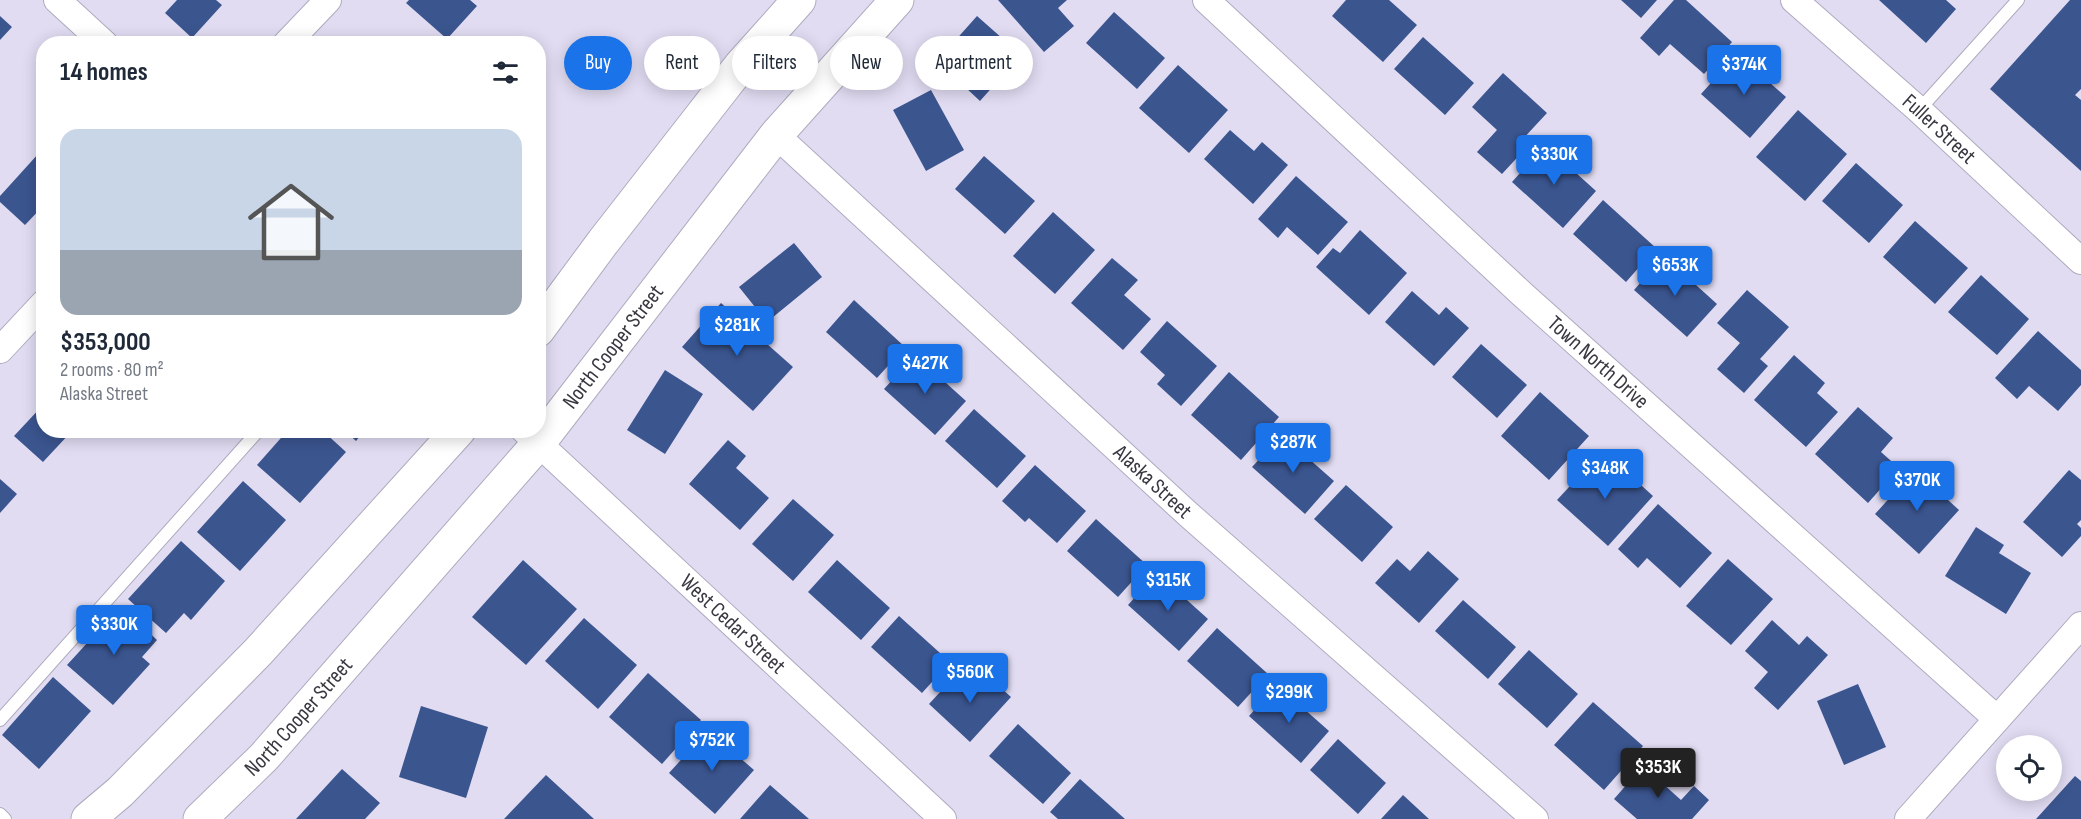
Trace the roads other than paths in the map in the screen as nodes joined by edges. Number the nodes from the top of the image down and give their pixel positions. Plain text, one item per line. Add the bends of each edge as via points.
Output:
1 (57, 0) edge
2 (328, 0) edge
3 (799, 0) edge
4 (897, 0) edge
5 (1206, 0) edge
6 (1794, 0) edge
7 (2018, 0) edge
8 (96, 36) edge
9 (294, 36) edge
10 (1919, 111) junction
11 (776, 135) junction
12 (2081, 261) edge
13 (36, 312) edge
14 (546, 319) edge
15 (0, 350) edge
16 (546, 419) edge
17 (252, 438) edge
18 (452, 438) edge
19 (530, 438) edge
20 (532, 438) edge
21 (2081, 625) edge
22 (1997, 719) junction
23 (0, 720) edge
24 (0, 814) edge
25 (5, 819) edge
26 (88, 819) edge
27 (201, 819) edge
28 (943, 819) edge
29 (1535, 819) edge
30 (1908, 819) edge

1 - 8 street
2 - 9 street
3 - 14 main road via 741,65
4 - 11 main road, North Cooper Street
5 - 22 street, Town North Drive via 1522,294
6 - 10 street, Fuller Street
7 - 10 lane
10 - 12 street, Fuller Street
11 - 16 main road, North Cooper Street
11 - 29 street, Alaska Street via 1189,515
13 - 15 street
17 - 23 lane
18 - 26 main road via 258,652 120,792
19 - 27 main road, North Cooper Street via 264,757
20 - 28 street, West Cedar Street
21 - 22 street
22 - 30 street
24 - 25 lane

